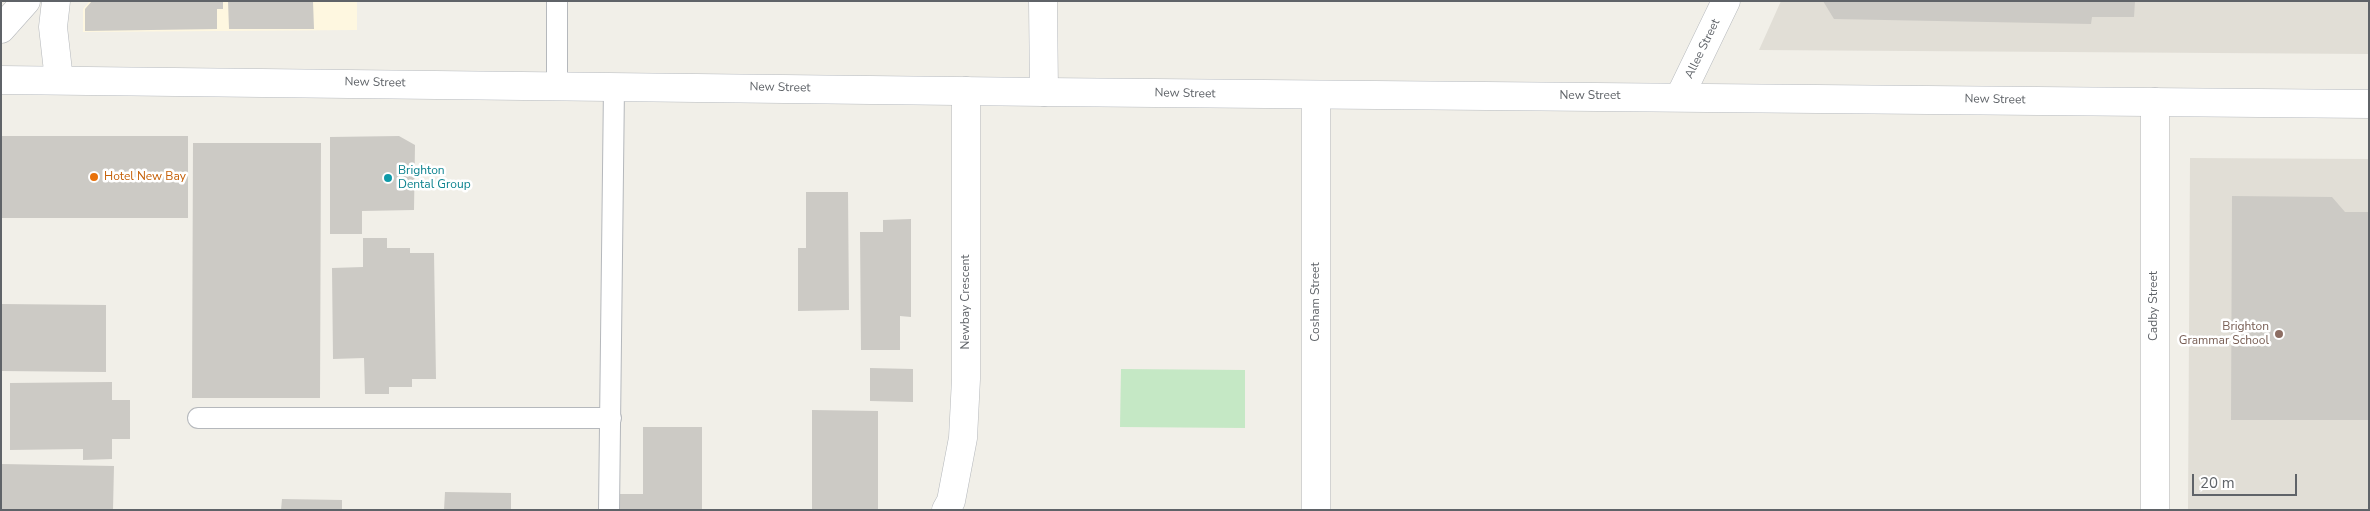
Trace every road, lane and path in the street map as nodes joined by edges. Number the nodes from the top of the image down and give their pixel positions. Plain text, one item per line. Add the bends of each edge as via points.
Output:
1 (26, 1) edge
2 (56, 1) edge
3 (557, 1) edge
4 (1043, 1) edge
5 (1726, 1) edge
6 (1, 29) edge
7 (1, 80) edge
8 (59, 80) junction
9 (557, 86) junction
10 (614, 86) junction
11 (966, 91) junction
12 (1044, 92) junction
13 (1316, 95) junction
14 (1680, 96) junction
15 (2155, 102) junction
16 (2369, 104) edge
17 (198, 418) dead end
18 (611, 418) junction
19 (609, 510) edge
20 (946, 510) edge
21 (1316, 510) edge
22 (2154, 510) edge

1 - 6 main road
2 - 8 main road via 53,27
3 - 9 lane
4 - 12 main road
5 - 14 main road, Allee Street
7 - 8 main road, New Street
8 - 9 main road, New Street
9 - 10 main road, New Street
10 - 11 main road, New Street
10 - 18 lane
11 - 12 main road, New Street
11 - 20 main road, Newbay Crescent via 966,379 963,438 951,501
12 - 13 main road, New Street
13 - 14 main road, New Street
13 - 21 main road, Cosham Street
14 - 15 main road, New Street
15 - 16 main road, New Street
15 - 22 main road, Cadby Street
17 - 18 lane
18 - 19 lane

